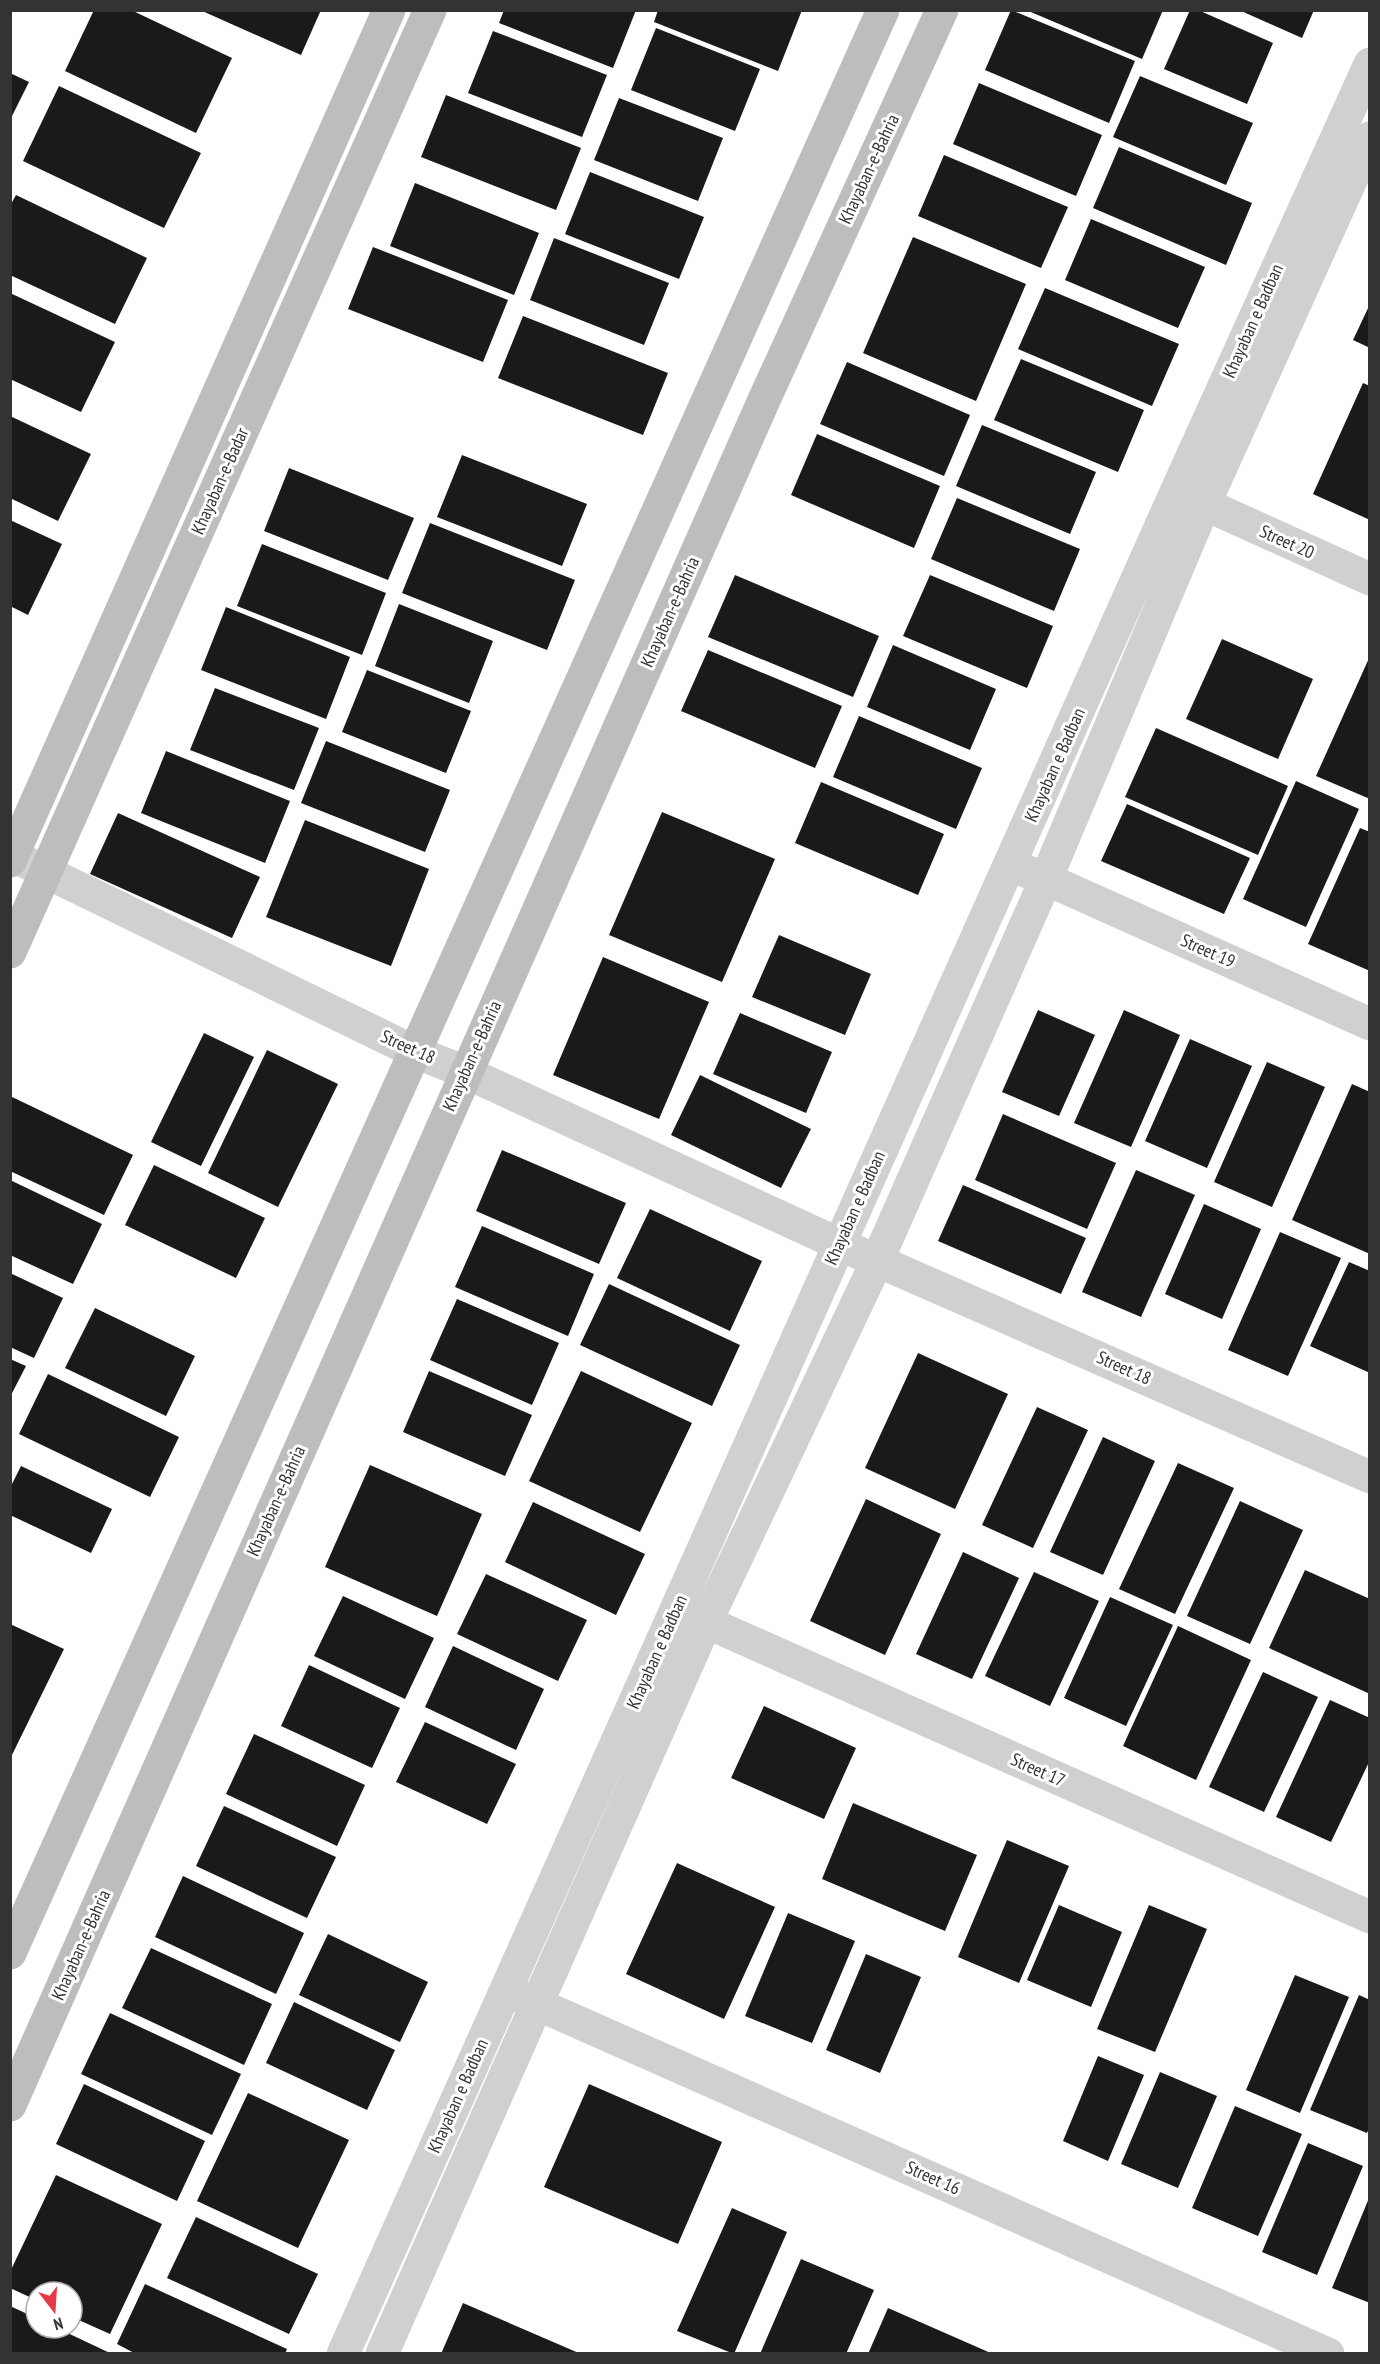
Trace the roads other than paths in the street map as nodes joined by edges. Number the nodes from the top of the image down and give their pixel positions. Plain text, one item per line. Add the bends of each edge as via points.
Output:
1 (390, 10) edge
2 (430, 10) edge
3 (883, 10) edge
4 (942, 10) edge
5 (1370, 64) edge
6 (1358, 121) edge
7 (1370, 138) edge
8 (1190, 498) junction
9 (1370, 579) edge
10 (12, 859) edge
11 (1010, 865) junction
12 (46, 872) junction
13 (1046, 879) junction
14 (10, 952) edge
15 (1370, 1024) edge
16 (415, 1052) junction
17 (465, 1072) junction
18 (839, 1244) junction
19 (879, 1259) junction
20 (1370, 1477) edge
21 (675, 1611) junction
22 (706, 1622) junction
23 (1370, 1917) edge
24 (10, 1953) edge
25 (505, 1990) junction
26 (538, 2003) junction
27 (10, 2105) edge
28 (343, 2354) edge
29 (382, 2354) edge
30 (1328, 2354) edge

1 - 10 main road, Khayaban-e-Badar
2 - 12 main road, Khayaban-e-Badar
3 - 16 main road
4 - 17 main road, Khayaban-e-Bahria
5 - 6 street, Khayaban e Badban
6 - 8 street, Khayaban e Badban
7 - 8 street, Khayaban e Badban
8 - 9 street, Street 20
8 - 11 street, Khayaban e Badban
8 - 13 street, Khayaban e Badban
10 - 12 street, Street 18
11 - 13 street, Street 19
11 - 18 street, Khayaban e Badban
12 - 14 main road, Khayaban-e-Badar
12 - 16 street, Street 18
13 - 15 street, Street 19
13 - 19 street, Khayaban e Badban
16 - 17 street, Street 18
16 - 24 main road
17 - 18 street, Street 18
17 - 27 main road, Khayaban-e-Bahria
18 - 19 street, Street 18
18 - 21 street, Khayaban e Badban
19 - 20 street, Street 18
19 - 22 street, Khayaban e Badban
21 - 22 street, Street 17
21 - 25 street, Khayaban e Badban
22 - 23 street, Street 17
22 - 26 street, Khayaban e Badban
25 - 26 street, Street 16
25 - 28 street, Khayaban e Badban
26 - 29 street, Khayaban e Badban
26 - 30 street, Street 16

